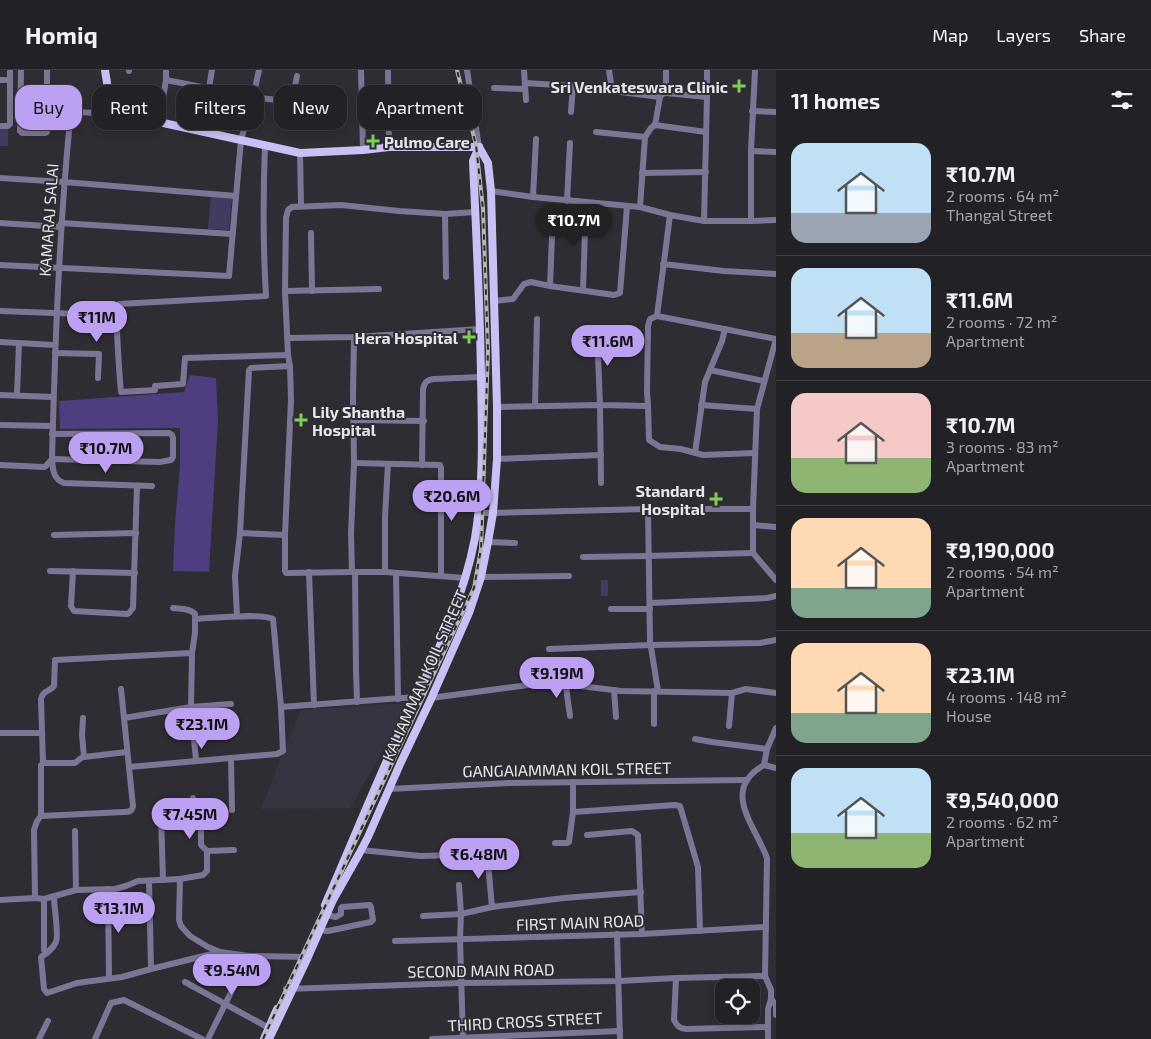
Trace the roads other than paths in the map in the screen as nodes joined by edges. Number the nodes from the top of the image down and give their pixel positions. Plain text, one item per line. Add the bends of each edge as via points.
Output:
1 (10, 70) edge
2 (21, 70) edge
3 (47, 70) edge
4 (105, 70) edge
5 (166, 70) edge
6 (212, 70) edge
7 (259, 70) edge
8 (361, 70) edge
9 (467, 70) edge
10 (524, 70) edge
11 (609, 70) edge
12 (666, 70) edge
13 (707, 70) edge
14 (755, 70) edge
15 (388, 72) dead end
16 (297, 76) dead end
17 (0, 80) edge
18 (10, 80) junction
19 (166, 80) junction
20 (107, 85) edge
21 (165, 85) edge
22 (194, 85) edge
23 (210, 85) edge
24 (256, 85) edge
25 (525, 86) junction
26 (573, 86) junction
27 (494, 88) dead end
28 (612, 91) junction
29 (663, 95) junction
30 (708, 96) junction
31 (264, 99) edge
32 (526, 100) dead end
33 (752, 110) junction
34 (571, 112) dead end
35 (776, 112) edge
36 (92, 113) edge
37 (166, 124) edge
38 (655, 125) junction
39 (0, 126) edge
40 (244, 130) edge
41 (596, 132) dead end
42 (706, 132) junction
43 (645, 137) junction
44 (536, 139) dead end
45 (241, 140) junction
46 (570, 143) dead end
47 (265, 145) junction
48 (389, 147) junction
49 (479, 147) junction
50 (363, 150) junction
51 (751, 151) junction
52 (776, 152) edge
53 (300, 153) junction
54 (706, 172) junction
55 (642, 173) junction
56 (0, 178) edge
57 (64, 182) junction
58 (491, 191) junction
59 (236, 196) junction
60 (533, 197) junction
61 (567, 201) junction
62 (586, 202) junction
63 (301, 206) junction
64 (627, 207) junction
65 (640, 207) junction
66 (475, 212) junction
67 (445, 214) junction
68 (670, 215) junction
69 (776, 220) edge
70 (704, 221) junction
71 (750, 221) junction
72 (0, 223) edge
73 (61, 225) junction
74 (311, 233) dead end
75 (232, 234) junction
76 (552, 236) dead end
77 (663, 264) junction
78 (0, 265) edge
79 (59, 267) junction
80 (776, 274) edge
81 (446, 278) dead end
82 (550, 286) junction
83 (379, 289) dead end
84 (584, 290) junction
85 (312, 291) junction
86 (285, 292) junction
87 (494, 301) junction
88 (0, 311) edge
89 (56, 313) junction
90 (108, 315) dead end
91 (657, 316) junction
92 (537, 319) dead end
93 (481, 329) junction
94 (725, 329) junction
95 (597, 330) dead end
96 (354, 337) junction
97 (288, 338) junction
98 (776, 339) edge
99 (0, 342) edge
100 (20, 343) junction
101 (55, 345) junction
102 (54, 352) junction
103 (288, 355) junction
104 (773, 361) edge
105 (290, 366) junction
106 (710, 370) junction
107 (481, 377) junction
108 (98, 378) dead end
109 (764, 381) junction
110 (0, 395) edge
111 (17, 395) junction
112 (53, 397) junction
113 (600, 405) junction
114 (701, 405) junction
115 (535, 406) junction
116 (648, 406) junction
117 (497, 407) junction
118 (757, 408) junction
119 (354, 420) junction
120 (424, 421) junction
121 (0, 425) edge
122 (52, 426) junction
123 (55, 434) junction
124 (696, 453) junction
125 (755, 453) junction
126 (601, 455) junction
127 (496, 459) junction
128 (54, 460) junction
129 (354, 463) junction
130 (388, 464) junction
131 (422, 464) junction
132 (0, 465) edge
133 (601, 483) dead end
134 (137, 486) junction
135 (152, 486) dead end
136 (648, 509) junction
137 (753, 509) junction
138 (478, 513) junction
139 (493, 514) junction
140 (753, 525) junction
141 (776, 527) edge
142 (136, 533) junction
143 (240, 533) junction
144 (54, 535) dead end
145 (285, 535) junction
146 (488, 542) junction
147 (515, 543) dead end
148 (753, 553) junction
149 (584, 556) dead end
150 (648, 556) junction
151 (50, 571) dead end
152 (73, 571) junction
153 (309, 572) junction
154 (354, 572) junction
155 (384, 572) junction
156 (135, 573) junction
157 (396, 573) junction
158 (441, 576) junction
159 (569, 576) dead end
160 (481, 577) junction
161 (465, 578) junction
162 (776, 580) edge
163 (776, 596) edge
164 (650, 606) junction
165 (173, 608) dead end
166 (611, 609) dead end
167 (237, 616) junction
168 (195, 619) junction
169 (776, 640) edge
170 (651, 645) junction
171 (549, 649) dead end
172 (192, 653) junction
173 (566, 680) junction
174 (121, 689) dead end
175 (614, 690) junction
176 (656, 691) junction
177 (732, 693) junction
178 (776, 693) edge
179 (416, 697) junction
180 (398, 698) junction
181 (431, 698) junction
182 (358, 702) junction
183 (231, 704) dead end
184 (314, 705) junction
185 (191, 706) junction
186 (281, 707) junction
187 (570, 716) dead end
188 (616, 717) dead end
189 (82, 718) dead end
190 (124, 718) junction
191 (654, 724) dead end
192 (729, 726) dead end
193 (776, 728) edge
194 (0, 733) edge
195 (42, 733) junction
196 (695, 739) dead end
197 (767, 749) junction
198 (127, 752) junction
199 (84, 756) junction
200 (231, 759) junction
201 (196, 760) junction
202 (43, 763) junction
203 (764, 765) junction
204 (129, 767) junction
205 (776, 768) edge
206 (746, 780) junction
207 (573, 782) junction
208 (389, 789) junction
209 (193, 798) dead end
210 (232, 810) dead end
211 (573, 812) junction
212 (41, 816) junction
213 (161, 816) dead end
214 (75, 831) dead end
215 (587, 835) dead end
216 (555, 843) dead end
217 (234, 850) dead end
218 (361, 850) junction
219 (510, 850) dead end
220 (207, 851) junction
221 (487, 852) junction
222 (180, 879) junction
223 (163, 880) junction
224 (149, 881) junction
225 (459, 885) dead end
226 (108, 889) junction
227 (76, 890) junction
228 (641, 892) junction
229 (54, 897) junction
230 (35, 898) junction
231 (44, 899) junction
232 (0, 900) edge
233 (492, 907) junction
234 (461, 914) junction
235 (326, 915) junction
236 (423, 916) dead end
237 (766, 927) junction
238 (320, 930) junction
239 (700, 931) junction
240 (617, 934) junction
241 (642, 934) junction
242 (460, 939) junction
243 (395, 941) dead end
244 (220, 952) junction
245 (47, 953) junction
246 (248, 956) junction
247 (305, 956) junction
248 (151, 968) junction
249 (765, 976) junction
250 (109, 978) junction
251 (676, 978) junction
252 (619, 981) junction
253 (185, 982) dead end
254 (461, 983) junction
255 (289, 989) junction
256 (773, 989) edge
257 (771, 999) junction
258 (225, 1004) junction
259 (776, 1015) edge
260 (48, 1021) dead end
261 (768, 1027) junction
262 (269, 1028) junction
263 (620, 1031) junction
264 (98, 1038) edge
265 (463, 1038) edge
266 (39, 1039) edge
267 (202, 1039) edge
268 (208, 1039) edge
269 (264, 1039) edge
270 (269, 1039) edge
271 (432, 1039) edge
272 (620, 1039) edge
273 (768, 1039) edge

1 - 18 street
2 - 3 street via 22,133 47,132
4 - 20 main road
5 - 19 street
6 - 23 street
7 - 24 street
8 - 50 street
9 - 49 street, KALIAMMAN KOIL STREET
10 - 25 street
11 - 28 street
12 - 29 street
13 - 30 street
14 - 33 street
15 - 48 street
16 - 31 street via 290,100
17 - 18 street
18 - 39 street via 10,124
19 - 21 street
19 - 22 street
25 - 26 street
25 - 27 street
25 - 32 street
26 - 28 street
26 - 34 street
28 - 29 street
29 - 30 street
29 - 38 street
30 - 42 street
33 - 35 street
33 - 51 street
36 - 57 street, KAMARAJ SALAI via 79,112 70,120
37 - 45 main road
38 - 42 street
38 - 43 street
40 - 45 street
41 - 43 street
42 - 54 street
43 - 55 street
44 - 60 street
45 - 47 main road
45 - 59 street
46 - 61 street
47 - 53 main road
47 - 103 street via 266,296 117,305 121,392 184,384 185,358
48 - 49 main road
48 - 50 main road
49 - 58 main road, KALIAMMAN KOIL STREET via 488,162
49 - 66 main road, KALIAMMAN KOIL STREET via 473,161
50 - 53 main road
51 - 52 street
51 - 71 street
53 - 63 street
54 - 55 street
54 - 70 street
55 - 65 street
56 - 57 street
57 - 59 street
57 - 73 street, KAMARAJ SALAI
58 - 60 street
58 - 87 main road, KALIAMMAN KOIL STREET
59 - 75 street
60 - 61 street
61 - 62 street
62 - 64 street
62 - 84 street
63 - 67 street via 341,205
63 - 86 street via 288,210 286,218
64 - 65 street
64 - 84 street via 620,293
65 - 68 street
66 - 67 street
66 - 93 main road, KALIAMMAN KOIL STREET
67 - 81 street
68 - 70 street
68 - 77 street
69 - 71 street
70 - 71 street
72 - 73 street
73 - 75 street
73 - 79 street, KAMARAJ SALAI
74 - 85 street
75 - 79 street via 229,276
76 - 82 street
77 - 80 street
77 - 91 street
78 - 79 street
79 - 89 street, KAMARAJ SALAI
82 - 84 street
82 - 87 street via 531,282 524,284 513,299
83 - 85 street
85 - 86 street
86 - 97 street
87 - 117 main road, KALIAMMAN KOIL STREET
88 - 89 street
89 - 90 street
89 - 101 street, KAMARAJ SALAI
91 - 94 street
91 - 116 street via 650,318 648,326
92 - 115 street
93 - 96 street
93 - 107 main road, KALIAMMAN KOIL STREET
94 - 98 street
94 - 106 street
95 - 113 street
96 - 97 street
96 - 119 street
97 - 103 street
98 - 104 street
99 - 100 street
100 - 101 street
100 - 111 street
101 - 102 street, KAMARAJ SALAI
102 - 108 street via 99,354
102 - 112 street, KAMARAJ SALAI
103 - 105 street
104 - 109 street
105 - 143 street via 249,369
105 - 145 street
106 - 109 street
106 - 114 street
107 - 120 street via 425,382
107 - 138 main road, KALIAMMAN KOIL STREET via 482,458
109 - 118 street
110 - 111 street
111 - 112 street
112 - 122 street, KAMARAJ SALAI
113 - 115 street
113 - 116 street
113 - 126 street
114 - 118 street
114 - 124 street
115 - 117 street
116 - 124 street via 651,442 660,447
117 - 127 main road, KALIAMMAN KOIL STREET
118 - 125 street
119 - 120 street
119 - 129 street
120 - 131 street
121 - 122 street
122 - 123 street, KAMARAJ SALAI
123 - 128 street, KAMARAJ SALAI
123 - 128 street via 169,433 173,438 173,457 160,462
124 - 125 street via 703,456
125 - 137 street
126 - 127 street
126 - 133 street
127 - 139 main road, KALIAMMAN KOIL STREET
128 - 132 street via 44,468
128 - 134 street via 54,472 61,482
129 - 130 street
129 - 154 street
130 - 131 street
130 - 155 street
131 - 158 street via 438,464 441,468
134 - 135 street
134 - 142 street
136 - 137 street
136 - 139 street
136 - 150 street
137 - 140 street
138 - 139 street
138 - 161 main road, KALIAMMAN KOIL STREET
139 - 146 main road, KALIAMMAN KOIL STREET
140 - 141 street
140 - 148 street
142 - 144 street
142 - 156 street
143 - 145 street
143 - 167 street via 235,576
145 - 153 street via 286,573
146 - 147 street
146 - 160 main road, KALIAMMAN KOIL STREET
148 - 150 street
148 - 162 street
149 - 150 street
150 - 164 street
151 - 152 street
152 - 156 street
152 - 156 street via 71,606 74,611 127,614 133,608
153 - 154 street
153 - 184 street
154 - 155 street
154 - 182 street
155 - 157 street
157 - 158 street
157 - 180 street
158 - 161 street
159 - 160 street
160 - 181 main road, KALIAMMAN KOIL STREET
161 - 179 main road, KALIAMMAN KOIL STREET via 434,660
163 - 164 street
164 - 166 street
164 - 170 street
165 - 168 street via 192,610
167 - 168 street
167 - 186 street via 273,619
168 - 172 street
169 - 170 street
170 - 171 street
170 - 176 street
172 - 185 street
172 - 195 street via 55,660 54,686 44,692 41,699
173 - 175 street via 573,685
173 - 181 street
173 - 187 street
174 - 190 street
175 - 176 street
175 - 188 street
176 - 177 street
176 - 191 street
177 - 178 street via 746,689
177 - 192 street
179 - 180 street
179 - 247 main road, KALIAMMAN KOIL STREET
180 - 182 street
181 - 208 main road, KALIAMMAN KOIL STREET
182 - 184 street
183 - 185 street
184 - 186 street
185 - 190 street
185 - 201 street
186 - 200 street via 283,751
189 - 199 street
190 - 198 street
193 - 197 street
194 - 195 street
195 - 202 street
196 - 197 street
197 - 203 street
198 - 199 street
198 - 204 street
199 - 202 street via 75,763
200 - 201 street
200 - 210 street
201 - 204 street
202 - 212 street
203 - 205 street
203 - 206 street
204 - 212 street via 133,809 128,812
206 - 207 street, GANGAIAMMAN KOIL STREET
206 - 237 street via 741,793 744,805 767,858
207 - 208 street, GANGAIAMMAN KOIL STREET
207 - 211 street
208 - 218 main road, KALIAMMAN KOIL STREET
209 - 220 street via 193,813 201,816 201,845
211 - 216 street via 569,842
211 - 239 street via 680,806 698,868
212 - 230 street via 34,830
213 - 223 street
214 - 227 street
215 - 228 street via 637,833
217 - 220 street
218 - 221 street via 420,856
218 - 235 main road, KALIAMMAN KOIL STREET
219 - 221 street
220 - 222 street via 206,874
221 - 233 street
222 - 223 street
222 - 244 street via 180,926 190,936
223 - 224 street
224 - 226 street
224 - 248 street
225 - 234 street
226 - 227 street
226 - 250 street
227 - 229 street
228 - 233 street
228 - 241 street
229 - 231 street
229 - 245 street via 57,939
230 - 231 street
230 - 232 street
231 - 245 street via 44,950
233 - 234 street
234 - 236 street
234 - 242 street
235 - 238 main road, KALIAMMAN KOIL STREET
235 - 238 street via 336,917 342,907 370,905 373,920
237 - 239 street, FIRST MAIN ROAD
237 - 249 street
238 - 247 main road, KALIAMMAN KOIL STREET
239 - 241 street, FIRST MAIN ROAD
240 - 241 street, FIRST MAIN ROAD
240 - 242 street, FIRST MAIN ROAD
240 - 252 street
242 - 243 street, FIRST MAIN ROAD
242 - 254 street
244 - 246 street
244 - 248 street
245 - 250 street via 41,957 46,992
246 - 247 street
246 - 258 street
247 - 255 main road, KALIAMMAN KOIL STREET
248 - 250 street
249 - 251 street, SECOND MAIN ROAD
249 - 256 street
251 - 252 street, SECOND MAIN ROAD
251 - 261 street via 674,1020 680,1028
252 - 254 street, SECOND MAIN ROAD
252 - 263 street
253 - 258 street
254 - 255 street, SECOND MAIN ROAD
254 - 265 street
255 - 262 main road, KALIAMMAN KOIL STREET
255 - 270 main road, KALIAMMAN KOIL STREET
256 - 257 street
257 - 259 street via 776,1005
257 - 261 street
258 - 262 street
258 - 268 street
260 - 266 street
261 - 273 street
262 - 269 main road, KALIAMMAN KOIL STREET
263 - 265 street, THIRD CROSS STREET
263 - 272 street
264 - 267 street via 111,1003 124,1000
265 - 271 street, THIRD CROSS STREET

